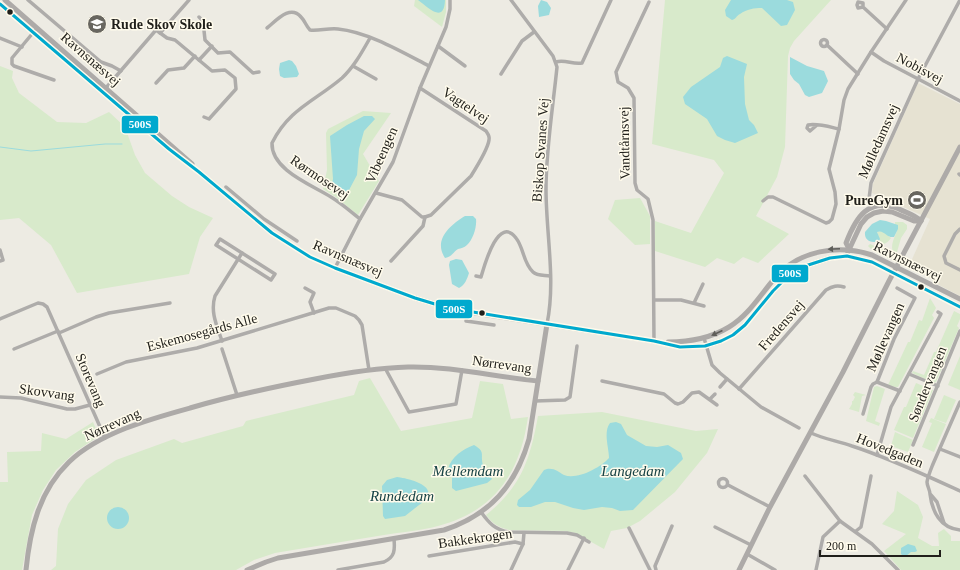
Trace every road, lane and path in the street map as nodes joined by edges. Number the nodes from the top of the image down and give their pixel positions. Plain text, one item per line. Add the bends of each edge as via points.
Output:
1 (5, 0) edge
2 (28, 0) edge
3 (189, 0) edge
4 (450, 0) edge
5 (511, 0) edge
6 (611, 0) edge
7 (906, 0) edge
8 (960, 0) edge
9 (649, 2) dead end
10 (0, 4) edge
11 (863, 7) dead end
12 (199, 17) dead end
13 (37, 28) junction
14 (267, 28) dead end
15 (887, 29) junction
16 (534, 32) junction
17 (160, 33) junction
18 (33, 34) junction
19 (0, 38) edge
20 (370, 38) junction
21 (827, 45) dead end
22 (22, 46) junction
23 (212, 46) junction
24 (438, 46) junction
25 (871, 52) junction
26 (195, 56) junction
27 (199, 60) junction
28 (556, 62) junction
29 (353, 66) junction
30 (429, 66) junction
31 (465, 66) dead end
32 (120, 71) junction
33 (259, 72) dead end
34 (501, 74) dead end
35 (858, 74) junction
36 (155, 77) dead end
37 (376, 79) dead end
38 (918, 79) junction
39 (54, 80) dead end
40 (106, 88) junction
41 (420, 88) junction
42 (102, 93) junction
43 (960, 101) edge
44 (204, 117) dead end
45 (817, 125) dead end
46 (839, 129) junction
47 (960, 147) edge
48 (199, 172) junction
49 (226, 187) dead end
50 (376, 193) junction
51 (236, 195) junction
52 (232, 200) junction
53 (763, 201) dead end
54 (871, 207) junction
55 (874, 213) junction
56 (425, 217) junction
57 (360, 219) junction
58 (921, 221) junction
59 (960, 229) edge
60 (298, 241) dead end
61 (849, 249) junction
62 (0, 250) edge
63 (242, 253) junction
64 (847, 256) junction
65 (238, 259) junction
66 (0, 261) edge
67 (390, 261) dead end
68 (335, 268) junction
69 (960, 270) edge
70 (476, 276) dead end
71 (550, 276) junction
72 (703, 284) dead end
73 (305, 288) dead end
74 (844, 288) dead end
75 (897, 288) dead end
76 (960, 299) edge
77 (654, 300) junction
78 (170, 303) dead end
79 (694, 303) junction
80 (704, 306) dead end
81 (960, 307) edge
82 (468, 312) junction
83 (938, 312) dead end
84 (314, 313) junction
85 (0, 319) edge
86 (547, 324) junction
87 (494, 325) dead end
88 (960, 331) edge
89 (58, 332) junction
90 (704, 338) junction
91 (222, 341) junction
92 (654, 341) junction
93 (661, 342) junction
94 (577, 346) dead end
95 (705, 346) junction
96 (14, 349) dead end
97 (222, 349) dead end
98 (385, 368) junction
99 (369, 370) junction
100 (462, 370) junction
101 (97, 374) dead end
102 (909, 374) junction
103 (727, 379) junction
104 (538, 381) junction
105 (602, 381) dead end
106 (877, 382) junction
107 (938, 386) junction
108 (720, 387) dead end
109 (739, 389) junction
110 (900, 391) junction
111 (715, 394) dead end
112 (237, 395) junction
113 (0, 397) edge
114 (710, 399) junction
115 (535, 401) junction
116 (960, 402) edge
117 (90, 405) junction
118 (718, 405) dead end
119 (863, 414) dead end
120 (800, 428) dead end
121 (811, 433) junction
122 (105, 438) junction
123 (913, 445) dead end
124 (940, 449) junction
125 (877, 455) junction
126 (960, 457) edge
127 (805, 476) dead end
128 (871, 476) dead end
129 (929, 477) junction
130 (728, 486) dead end
131 (960, 491) edge
132 (770, 507) junction
133 (481, 512) junction
134 (840, 520) junction
135 (672, 526) dead end
136 (715, 527) dead end
137 (630, 528) dead end
138 (960, 530) edge
139 (856, 531) junction
140 (524, 533) junction
141 (584, 538) junction
142 (394, 539) junction
143 (589, 542) dead end
144 (523, 544) junction
145 (751, 545) junction
146 (747, 554) junction
147 (429, 556) dead end
148 (26, 570) edge
149 (247, 570) edge
150 (338, 570) edge
151 (511, 570) edge
152 (568, 570) edge
153 (650, 570) edge
154 (656, 570) edge
155 (739, 570) edge
156 (776, 570) edge
157 (816, 570) edge
158 (898, 570) edge

1 - 13 main road, Ravnsnæsvej
2 - 32 street, Ravnsnæsvej via 101,62
3 - 17 street
4 - 24 street, Vibeengen via 448,18
5 - 16 street
6 - 28 street via 582,63
7 - 15 street
8 - 38 street, Mølledamsvej
9 - 77 street, Vandtårnsvej via 616,72 618,82 628,88 634,98 635,183 637,190 648,199 653,220
10 - 18 main road, Ravnsnæsvej
11 - 15 street
12 - 23 street via 203,21 205,40
13 - 18 street
13 - 40 main road, Ravnsnæsvej
14 - 20 street via 284,14 293,12 303,18 310,30 337,29 352,31
15 - 25 street
16 - 28 street
16 - 34 street via 522,41
17 - 26 street via 175,40
17 - 32 street via 156,30
18 - 22 street
18 - 42 main road, Ravnsnæsvej
19 - 22 street
20 - 29 street, Rørmosevej
20 - 30 street
21 - 35 street
22 - 39 street via 12,58 12,64
23 - 27 street
23 - 33 street via 218,53 230,52 253,73
24 - 30 street, Vibeengen
24 - 31 street
25 - 35 street
25 - 38 street, Nobisvej
26 - 27 street
26 - 36 street via 186,67 168,70 158,81
27 - 44 street via 212,70 225,70 235,78 236,89 209,119
28 - 71 street, Biskop Svanes Vej via 546,173
29 - 37 street
29 - 57 street, Rørmosevej via 342,78 298,110 275,138 272,148 274,156 297,178 331,197
30 - 41 street, Vibeengen
32 - 40 street
35 - 46 street via 844,100
38 - 43 street, Nobisvej
38 - 54 street, Mølledamsvej via 871,183
40 - 42 street
40 - 48 main road, Ravnsnæsvej via 190,161
41 - 50 street, Vibeengen via 393,162
41 - 56 street, Vagtelvej via 486,131 489,138 471,176 431,215
42 - 48 main road, Ravnsnæsvej
45 - 46 street
46 - 53 street via 829,169 836,199 829,222 826,223 772,197
47 - 58 main road
48 - 52 main road, Ravnsnæsvej
49 - 51 street, Ravnsnæsvej
50 - 56 street via 402,200
50 - 57 street, Vibeengen
51 - 52 street
51 - 60 street, Ravnsnæsvej via 264,219
52 - 68 main road, Ravnsnæsvej via 278,238
54 - 55 street, Mølledamsvej
54 - 58 main road via 892,207 916,216
54 - 61 main road via 856,220 846,244
55 - 58 main road via 892,212 914,221
55 - 61 main road via 861,224
56 - 67 street, Vagtelvej via 424,226
57 - 68 street, Vibeengen
58 - 121 main road
59 - 69 street via 954,234 944,256 946,263
61 - 64 main road
61 - 76 main road, Ravnsnæsvej via 872,255
61 -> 90 main road, Ravnsnæsvej via 827,250 790,264 748,312 730,327
62 - 66 street via 3,260
63 - 65 street
63 - 65 street via 220,239 216,245
63 - 65 street via 275,274 271,280
64 - 81 main road, Ravnsnæsvej via 872,262
64 - 95 main road, Ravnsnæsvej via 815,261 791,273 745,325 720,341
65 - 91 street via 213,302 213,314
68 - 82 main road, Ravnsnæsvej via 415,298
70 - 71 street via 481,278 489,253 498,237 509,233 517,239 530,269 537,274
71 - 86 street, Biskop Svanes Vej via 551,296
72 - 79 street
73 - 84 street via 314,293 310,302
74 - 109 street, Fredensvej via 838,285 826,290
75 - 106 street, Møllevangen via 915,298 894,339
77 - 79 street via 681,300
77 - 92 street, Vandtårnsvej
78 - 89 street via 96,317
79 - 80 street
82 - 86 main road, Ravnsnæsvej
82 - 87 street via 466,321
83 - 102 street via 941,314
84 - 91 street, Eskemosegårds Alle
84 - 99 street, Eskemosegårds Alle via 336,308 359,320
85 - 89 street, Storevang via 38,303 43,304 47,307
86 - 92 main road, Ravnsnæsvej
86 - 104 main road
88 - 107 street, Søndervangen
89 - 96 street
89 - 117 street, Storevang
90 - 93 main road, Ravnsnæsvej
90 - 95 street
91 - 101 street, Eskemosegårds Alle via 126,362
92 - 93 main road, Ravnsnæsvej
93 - 95 main road, Ravnsnæsvej via 680,348
94 - 115 street via 570,397 565,400
95 - 103 street via 712,364
97 - 112 street
98 - 99 main road, Nørrevang
98 - 100 main road, Nørrevang via 431,367
98 - 100 street, Nørrevang via 409,412 456,404
99 - 112 main road, Nørrevang
100 - 104 main road, Nørrevang
102 - 107 street
102 - 110 street
103 - 108 street
103 - 109 street
104 - 115 main road
105 - 114 street via 664,394 678,404 696,392 703,393
106 - 110 street, Møllevangen
106 - 119 street via 871,387
107 - 123 street, Søndervangen
109 - 120 street via 761,407
110 - 125 street via 887,418
111 - 114 street
112 - 122 main road, Nørrevang via 168,414
113 - 117 street, Skovvang via 21,398 67,409
114 - 118 street
115 - 133 main road via 529,439 518,470 503,493
116 - 124 street
117 - 122 street, Storevang
121 - 125 street, Hovedgaden
121 - 132 main road
122 - 148 main road, Nørrevang via 72,459 49,486 36,515
124 - 126 street
124 - 129 street
125 - 129 street, Hovedgaden
127 - 134 street
128 - 139 street via 861,527
129 - 131 street, Hovedgaden
129 - 138 street via 927,482 944,523
130 - 132 street
132 - 145 main road
133 - 140 street via 496,528
133 - 142 main road via 444,530
134 - 139 street
134 - 157 street via 824,537
135 - 154 street via 655,566
136 - 145 street
137 - 153 street
139 - 158 street
140 - 141 street via 567,533
140 - 144 street
141 - 143 street
141 - 152 street
142 - 149 main road via 278,558
142 - 150 street via 395,551 390,560
144 - 147 street, Bakkekrogen via 514,542
144 - 151 street
145 - 146 main road
146 - 155 main road
146 - 156 street

